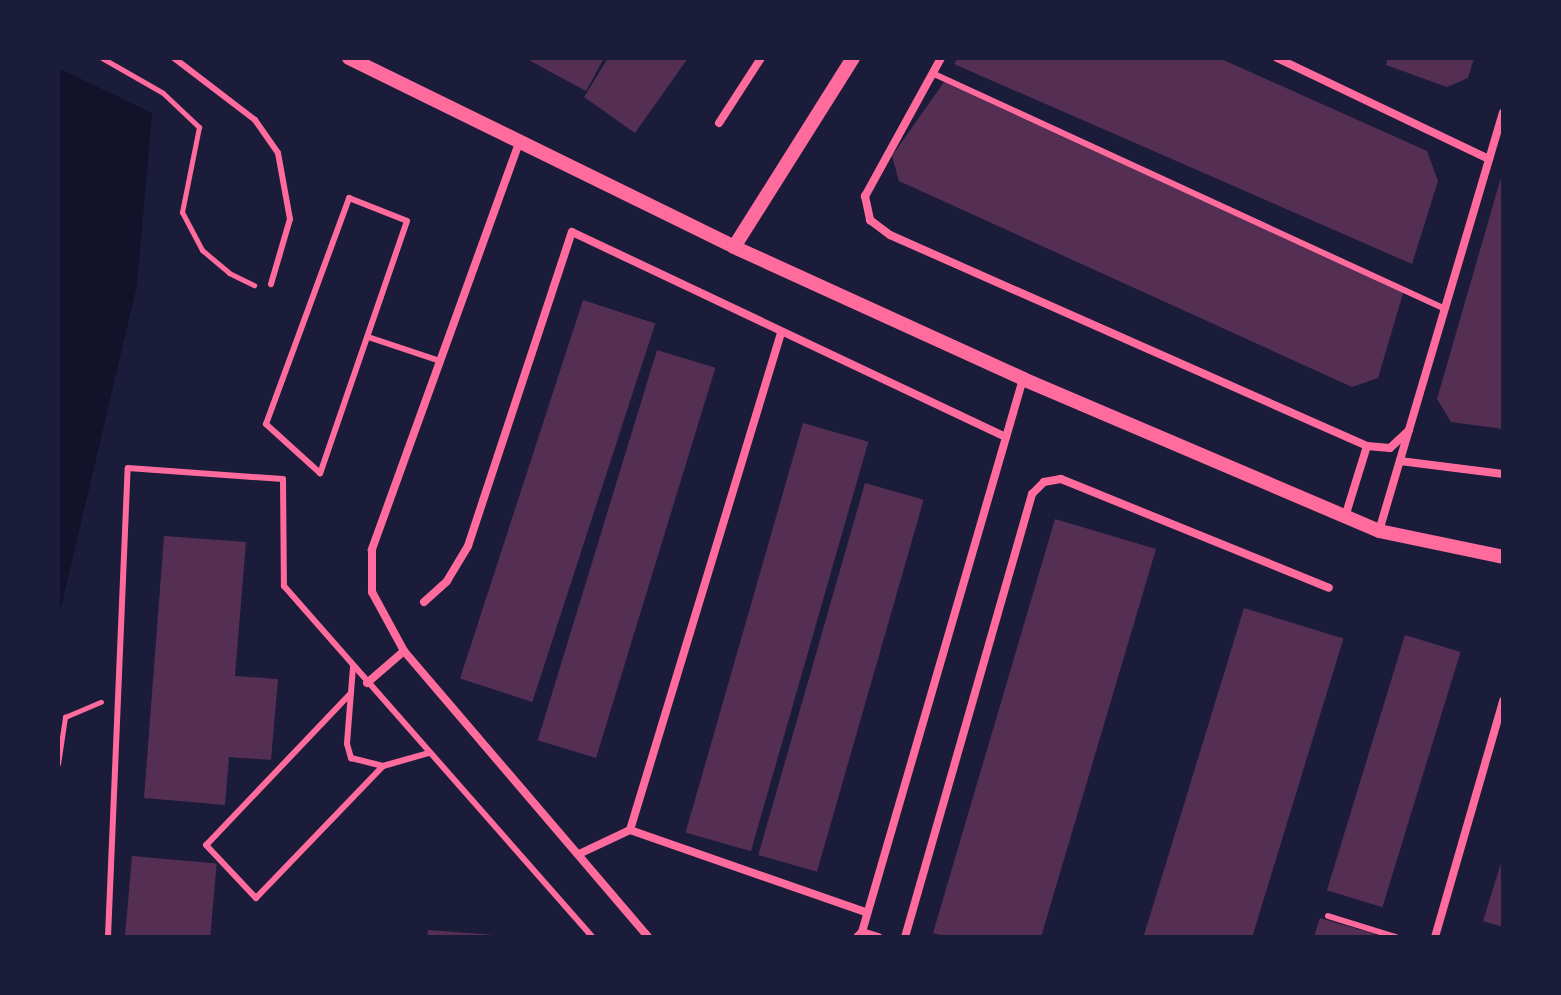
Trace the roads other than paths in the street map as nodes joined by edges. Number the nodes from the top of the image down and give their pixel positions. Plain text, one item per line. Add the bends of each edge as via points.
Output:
1 (174, 58) edge
2 (349, 58) edge
3 (761, 58) edge
4 (853, 58) edge
5 (941, 58) edge
6 (1277, 58) edge
7 (932, 73) junction
8 (1503, 113) edge
9 (719, 123) dead end
10 (1501, 128) edge
11 (519, 143) junction
12 (1489, 159) junction
13 (734, 247) junction
14 (271, 284) road end
15 (1445, 309) junction
16 (781, 333) junction
17 (368, 337) junction
18 (440, 361) junction
19 (1023, 379) junction
20 (1409, 430) junction
21 (1006, 437) junction
22 (1367, 446) junction
23 (1400, 461) junction
24 (1503, 474) edge
25 (1345, 518) junction
26 (1379, 531) junction
27 (1503, 557) edge
28 (1329, 588) dead end
29 (424, 602) dead end
30 (404, 651) junction
31 (353, 666) junction
32 (367, 683) junction
33 (351, 693) junction
34 (1503, 701) edge
35 (429, 753) junction
36 (383, 766) junction
37 (630, 830) junction
38 (579, 854) junction
39 (866, 912) junction
40 (1328, 916) dead end
41 (860, 935) edge
42 (1437, 936) edge
43 (108, 937) edge
44 (592, 937) edge
45 (648, 937) edge
46 (878, 937) edge
47 (905, 937) edge
48 (1396, 937) edge

1 - 14 lane via 228,96 278,153 290,219
2 - 11 street
3 - 9 street
4 - 13 street
5 - 7 street
6 - 12 street
7 - 15 lane
7 - 22 street via 865,196 870,220 890,235
8 - 10 street
10 - 12 street
11 - 13 street
11 - 18 street
12 - 15 street
13 - 19 street
15 - 20 street
16 - 21 street
16 - 29 street via 572,232 468,546 447,581
16 - 37 street
17 - 17 lane via 357,368 320,473 266,424 349,198 407,221
17 - 18 lane
18 - 30 street via 370,566 380,615
19 - 21 street
19 - 25 street
20 - 22 street via 1390,448
20 - 23 street
21 - 39 street
22 - 25 street
23 - 24 street
23 - 26 street
25 - 26 street
26 - 27 street
28 - 47 street via 1061,479 1044,482 1032,494
30 - 32 street
30 - 38 street
31 - 32 lane
31 - 33 lane
31 - 43 lane via 284,586 283,479 128,468
32 - 35 lane
33 - 36 lane via 351,758
33 - 36 lane via 206,845 256,898
34 - 42 street
35 - 36 lane
35 - 44 lane
37 - 38 street
37 - 39 street
38 - 45 street
39 - 41 street
40 - 48 lane
41 - 46 street

